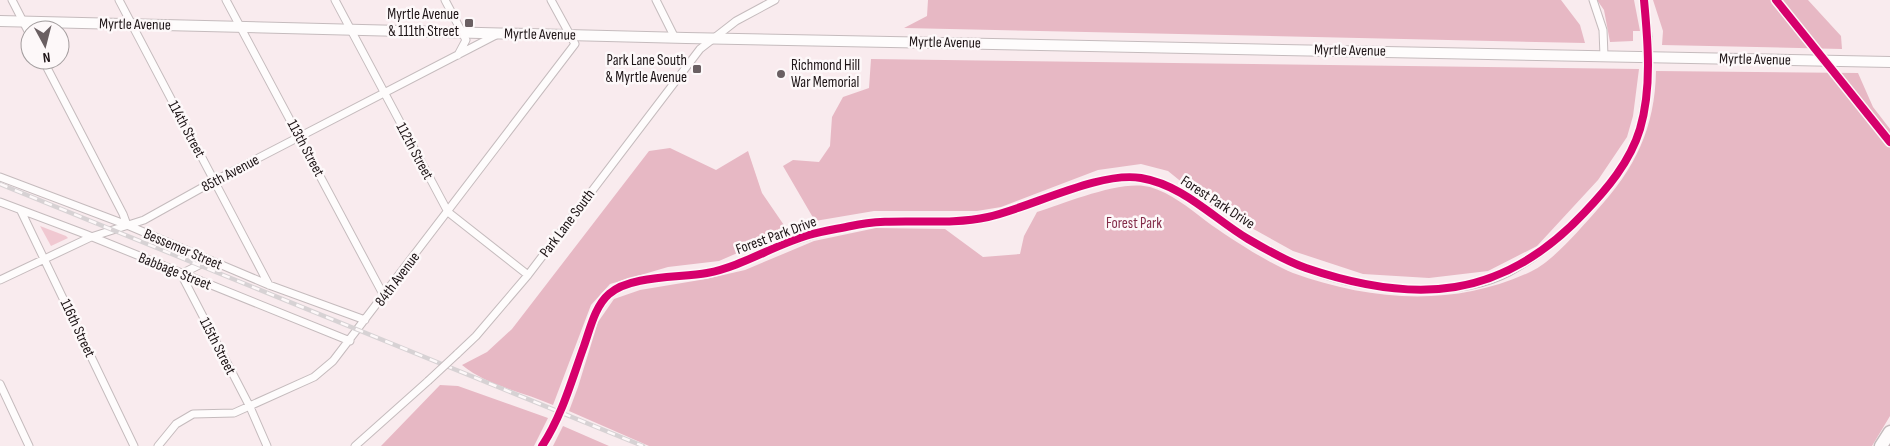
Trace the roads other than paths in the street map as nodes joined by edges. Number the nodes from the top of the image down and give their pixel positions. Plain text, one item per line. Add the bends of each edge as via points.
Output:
1 (12, 0) edge
2 (119, 0) edge
3 (226, 0) edge
4 (335, 0) edge
5 (445, 0) edge
6 (551, 0) edge
7 (656, 0) edge
8 (775, 0) edge
9 (1593, 0) edge
10 (1644, 0) edge
11 (766, 2) edge
12 (22, 20) edge
13 (0, 21) edge
14 (20, 21) edge
15 (70, 22) edge
16 (132, 24) junction
17 (240, 26) junction
18 (350, 28) junction
19 (463, 33) junction
20 (498, 33) junction
21 (569, 34) junction
22 (675, 38) junction
23 (713, 38) junction
24 (1604, 56) junction
25 (456, 57) junction
26 (1890, 62) edge
27 (48, 70) edge
28 (384, 94) junction
29 (300, 137) junction
30 (0, 177) edge
31 (214, 181) junction
32 (0, 202) edge
33 (21, 211) junction
34 (448, 212) junction
35 (127, 225) junction
36 (91, 237) junction
37 (45, 259) junction
38 (209, 260) junction
39 (181, 274) junction
40 (528, 275) junction
41 (0, 280) edge
42 (269, 285) junction
43 (384, 296) junction
44 (366, 320) junction
45 (350, 342) junction
46 (0, 384) edge
47 (250, 407) junction
48 (1890, 432) edge
49 (29, 446) edge
50 (134, 446) edge
51 (158, 446) edge
52 (267, 446) edge
53 (354, 446) edge
54 (542, 446) edge
55 (1881, 446) edge

1 - 12 street
2 - 16 street, 114th Street
3 - 17 street, 113th Street
4 - 18 street, 112th Street
5 - 19 street
6 - 21 street
7 - 22 street
8 - 11 street, Park Lane South
9 - 24 street via 1603,30
10 - 54 street, Forest Park Drive, bridge via 1648,80 1640,129 1625,163 1603,193 1565,234 1507,273 1454,288 1387,288 1352,282 1302,267 1247,238 1170,187 1141,178 1116,178 1078,187 1020,209 984,218 949,223 857,224 809,234 721,270 634,283 609,294 594,317 569,389
11 - 23 street, Park Lane South
13 - 14 main road, Myrtle Avenue
15 - 16 main road, Myrtle Avenue
16 - 17 main road, Myrtle Avenue
16 - 31 street, 114th Street
17 - 18 main road, Myrtle Avenue
17 - 29 street, 113th Street
18 - 19 main road, Myrtle Avenue
18 - 28 street, 112th Street
19 - 20 main road, Myrtle Avenue
19 - 25 street via 466,40
20 - 21 main road, Myrtle Avenue
20 - 25 street, 85th Avenue
21 - 22 main road, Myrtle Avenue
21 - 34 street, 84th Avenue via 576,44
22 - 23 main road, Myrtle Avenue
23 - 24 main road, Myrtle Avenue
23 - 40 street, Park Lane South via 700,49
24 - 26 main road, Myrtle Avenue
25 - 28 street, 85th Avenue
27 - 35 street
28 - 29 street, 85th Avenue
28 - 34 street, 112th Street
29 - 31 street, 85th Avenue
29 - 43 street, 113th Street
30 - 35 street, Bessemer Street
31 - 35 street, 85th Avenue via 144,220
31 - 42 street, 114th Street
32 - 33 street, Babbage Street
33 - 36 street, Babbage Street
33 - 37 street, 116th Street
34 - 40 street, 112th Street
34 - 43 street, 84th Avenue
35 - 36 street, 85th Avenue
35 - 38 street, Bessemer Street
36 - 37 street, 85th Avenue
36 - 39 street, Babbage Street
37 - 41 street, 85th Avenue
37 - 50 street, 116th Street
38 - 39 street
38 - 42 street, Bessemer Street
39 - 45 street, Babbage Street
39 - 47 street, 115th Street
40 - 53 street, Park Lane South, bridge via 458,354
42 - 44 street, Bessemer Street
43 - 44 street, 84th Avenue
44 - 45 street, 84th Avenue
45 - 47 street, 84th Avenue via 314,377
46 - 49 street
47 - 51 street, 84th Avenue via 234,414 193,414 176,424
47 - 52 street, 115th Street
48 - 55 highway

